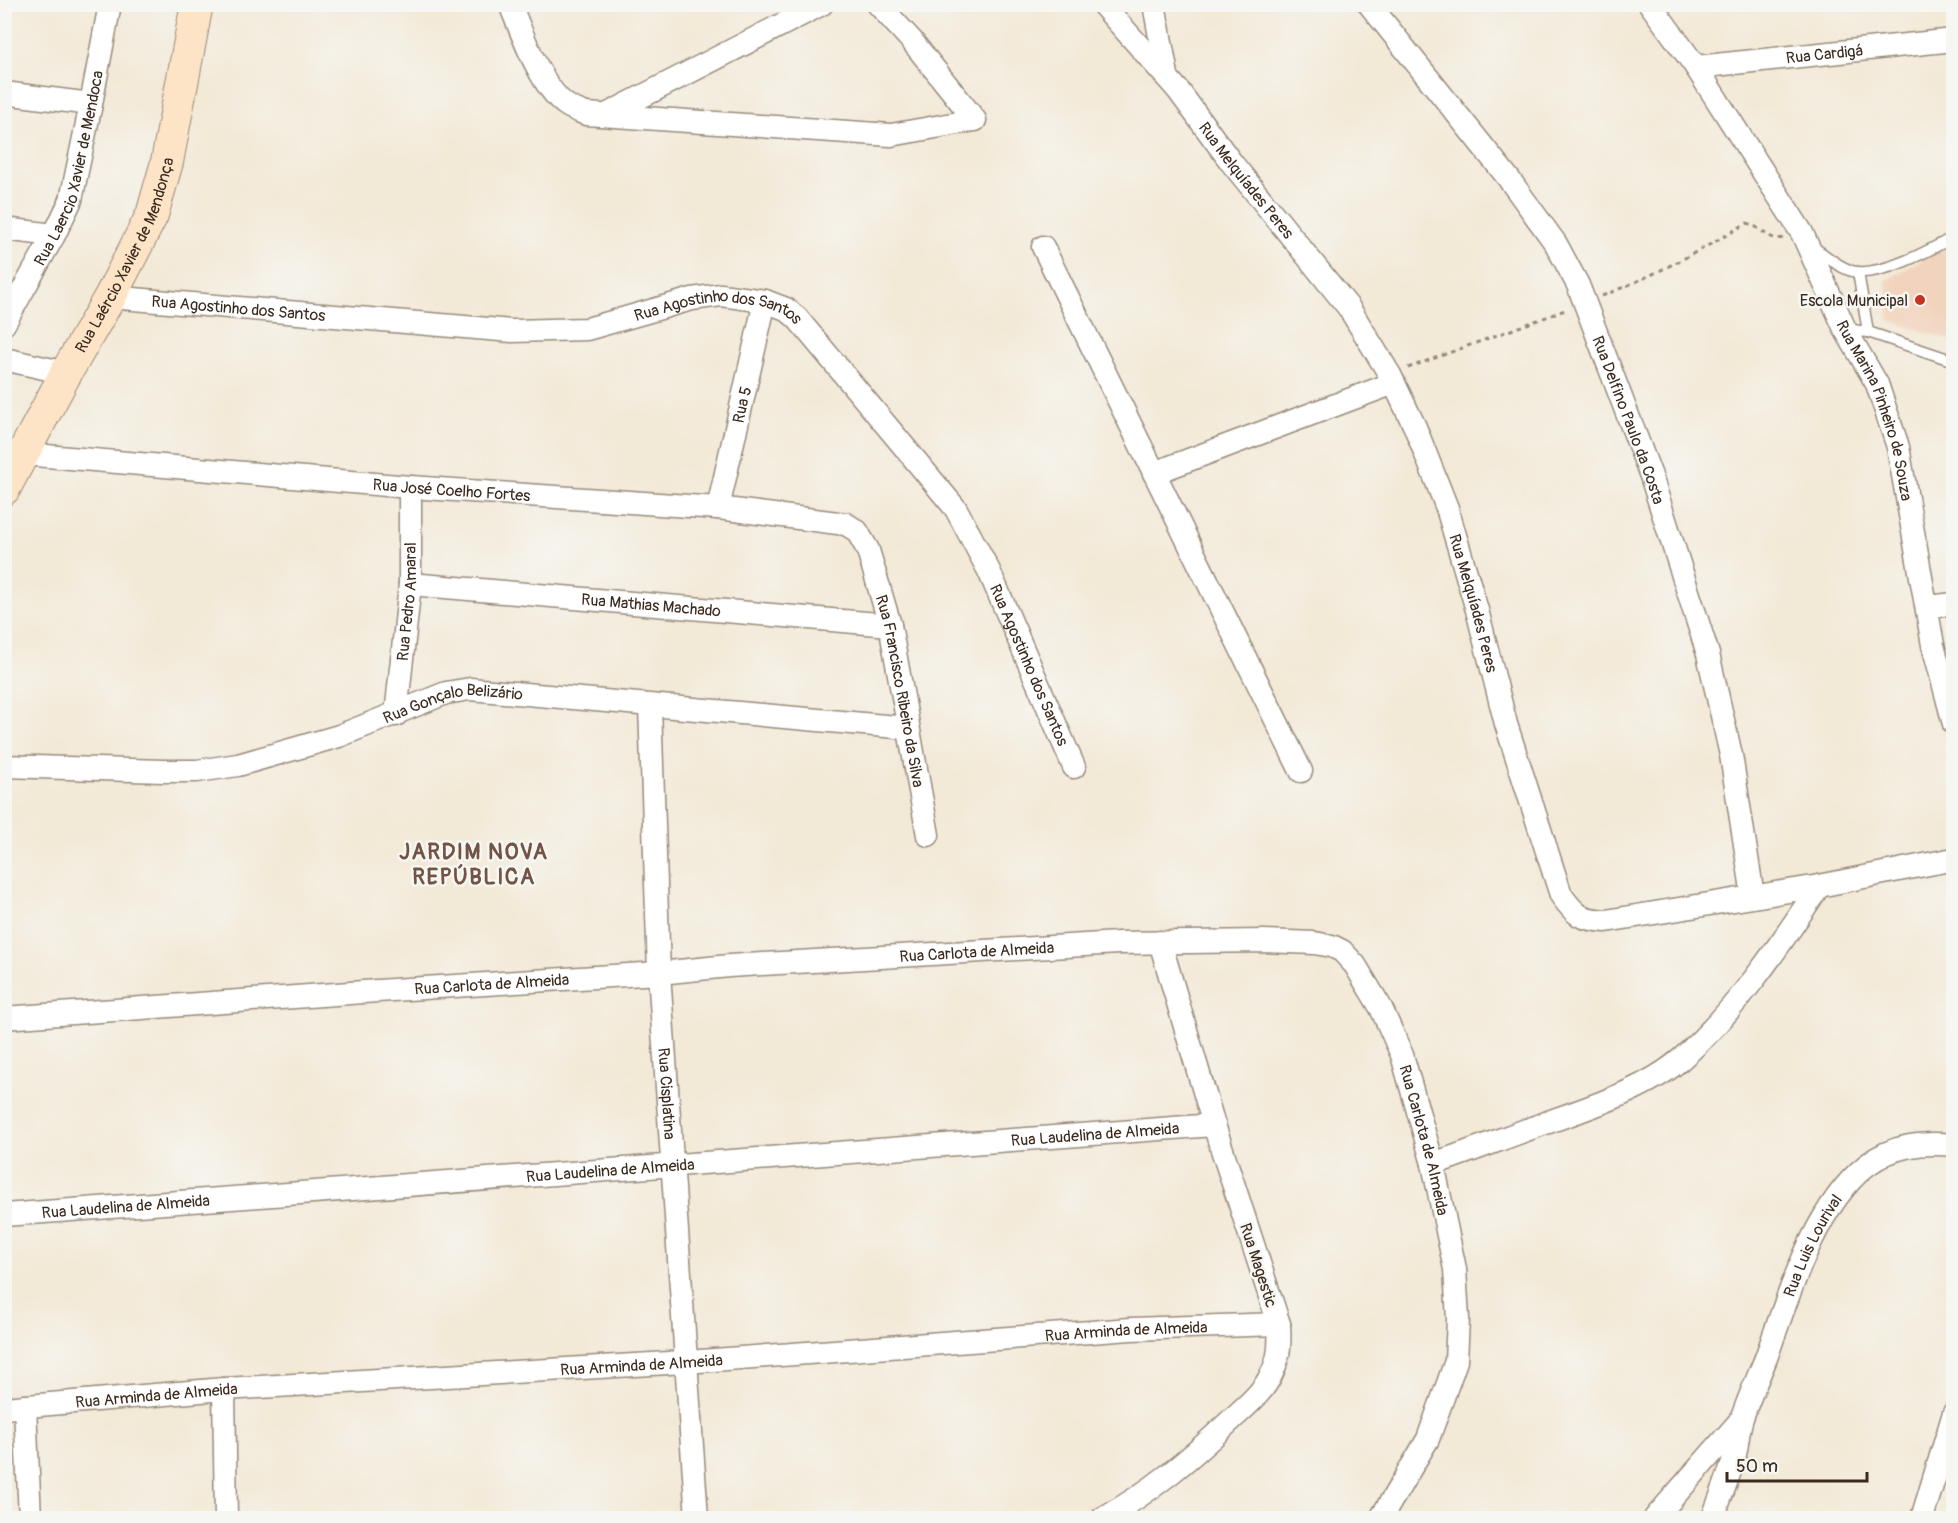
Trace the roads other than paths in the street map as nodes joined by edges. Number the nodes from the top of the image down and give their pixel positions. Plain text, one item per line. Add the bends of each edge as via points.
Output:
1 (110, 4) edge
2 (197, 4) edge
3 (510, 4) edge
4 (822, 4) edge
5 (878, 4) edge
6 (1102, 4) edge
7 (1154, 4) edge
8 (1369, 4) edge
9 (1650, 4) edge
10 (1953, 40) edge
11 (1695, 67) junction
12 (1167, 77) junction
13 (4, 93) edge
14 (92, 104) junction
15 (604, 116) junction
16 (4, 229) edge
17 (54, 235) junction
18 (1953, 237) edge
19 (1807, 243) junction
20 (1043, 247) dead end
21 (1858, 272) junction
22 (110, 297) junction
23 (765, 301) junction
24 (4, 324) edge
25 (1845, 329) junction
26 (1868, 332) junction
27 (4, 359) edge
28 (1953, 361) edge
29 (66, 373) junction
30 (1394, 383) junction
31 (23, 454) junction
32 (1154, 473) junction
33 (410, 487) junction
34 (4, 489) edge
35 (718, 508) junction
36 (868, 550) joint
37 (410, 584) junction
38 (1953, 604) edge
39 (1928, 607) junction
40 (890, 625) junction
41 (650, 706) junction
42 (396, 715) junction
43 (1953, 724) edge
44 (908, 728) junction
45 (4, 766) edge
46 (1074, 767) dead end
47 (1301, 771) dead end
48 (928, 835) dead end
49 (1953, 859) edge
50 (1819, 886) junction
51 (1753, 896) junction
52 (1160, 942) junction
53 (659, 974) junction
54 (4, 1018) edge
55 (1214, 1125) junction
56 (1953, 1145) edge
57 (1433, 1164) junction
58 (671, 1166) junction
59 (4, 1215) edge
60 (1279, 1324) junction
61 (686, 1362) junction
62 (224, 1389) junction
63 (15, 1407) edge
64 (1953, 1413) edge
65 (1741, 1420) junction
66 (30, 1518) edge
67 (226, 1518) edge
68 (697, 1518) edge
69 (1103, 1518) edge
70 (1381, 1518) edge
71 (1655, 1518) edge
72 (1713, 1518) edge
73 (1922, 1518) edge

1 - 14 street, Rua Laercio Xavier de Mendoca
2 - 22 street, Rua Laércio Xavier de Mendonça via 159,196
3 - 15 street via 530,52 556,97 586,114
4 - 15 street
5 - 15 street via 975,120 891,135
6 - 12 street, Rua Melquíades Peres
7 - 12 street
8 - 51 street, Rua Delfino Paulo da Costa via 1509,179 1556,244 1578,285 1651,476 1708,654 1731,756
9 - 11 street, Rua Marina Pinheiro de Souza
10 - 11 street, Rua Cardigá
11 - 19 street, Rua Marina Pinheiro de Souza
12 - 30 street, Rua Melquíades Peres via 1349,308
13 - 14 street
14 - 17 street, Rua Laercio Xavier de Mendoca via 71,200
16 - 17 street
17 - 24 street, Rua Laercio Xavier de Mendoca
18 - 21 lane via 1890,267
19 - 21 lane via 1839,265
19 - 25 street, Rua Marina Pinheiro de Souza
20 - 32 street
21 - 26 lane
22 - 23 street, Rua Agostinho dos Santos via 546,332 600,327 692,299 721,295
22 - 29 street, Rua Laércio Xavier de Mendonça
23 - 35 street, Rua 5
23 - 46 street, Rua Agostinho dos Santos via 797,318 956,509 989,571
25 - 26 lane
25 - 39 street, Rua Marina Pinheiro de Souza via 1877,384 1898,447
26 - 28 lane
27 - 29 street
29 - 31 street, Rua Laércio Xavier de Mendonça
30 - 32 street
30 - 51 street, Rua Melquíades Peres via 1447,508 1506,724 1561,895 1573,911 1587,919 1606,921
31 - 33 street, Rua José Coelho Fortes
31 - 34 street, Rua Laércio Xavier de Mendonça
32 - 47 street
33 - 35 street, Rua José Coelho Fortes
33 - 37 street, Rua Pedro Amaral
35 - 36 street, Rua José Coelho Fortes via 846,524 857,531
36 - 40 street, Rua Francisco Ribeiro da Silva
37 - 40 street, Rua Mathias Machado
37 - 42 street, Rua Pedro Amaral
38 - 39 street
39 - 43 street, Rua Marina Pinheiro de Souza via 1933,645
40 - 44 street, Rua Francisco Ribeiro da Silva
41 - 42 street, Rua Gonçalo Belizário via 470,689 446,693
41 - 44 street, Rua Gonçalo Belizário
41 - 53 street, Rua Cisplatina
42 - 45 street, Rua Gonçalo Belizário via 275,756 197,771
44 - 48 street, Rua Francisco Ribeiro da Silva
49 - 50 street, Rua Melquíades Peres
50 - 51 street, Rua Melquíades Peres
50 - 57 street via 1753,980 1679,1061 1653,1078 1593,1106
52 - 53 street, Rua Carlota de Almeida
52 - 55 street, Rua Magestic
52 - 57 street, Rua Carlota de Almeida via 1314,943 1342,951 1381,1008 1402,1055
53 - 54 street, Rua Carlota de Almeida
53 - 58 street, Rua Cisplatina
55 - 58 street, Rua Laudelina de Almeida
55 - 60 street, Rua Magestic
56 - 65 street, Rua Luis Lourival via 1904,1146 1867,1166 1847,1186 1806,1251
57 - 70 street, Rua Carlota de Almeida via 1455,1269 1456,1361 1428,1439
58 - 59 street, Rua Laudelina de Almeida
58 - 61 street, Rua Cisplatina
60 - 61 street, Rua Arminda de Almeida via 1131,1329
60 - 69 street, Rua Magestic via 1278,1358 1261,1392 1155,1486
61 - 62 street, Rua Arminda de Almeida
61 - 68 street, Rua Cisplatina
62 - 63 street, Rua Arminda de Almeida
62 - 67 street
63 - 66 street
64 - 73 street
65 - 71 street, Rua Luis Lourival
65 - 72 street, Rua Luis Lourival via 1735,1455

